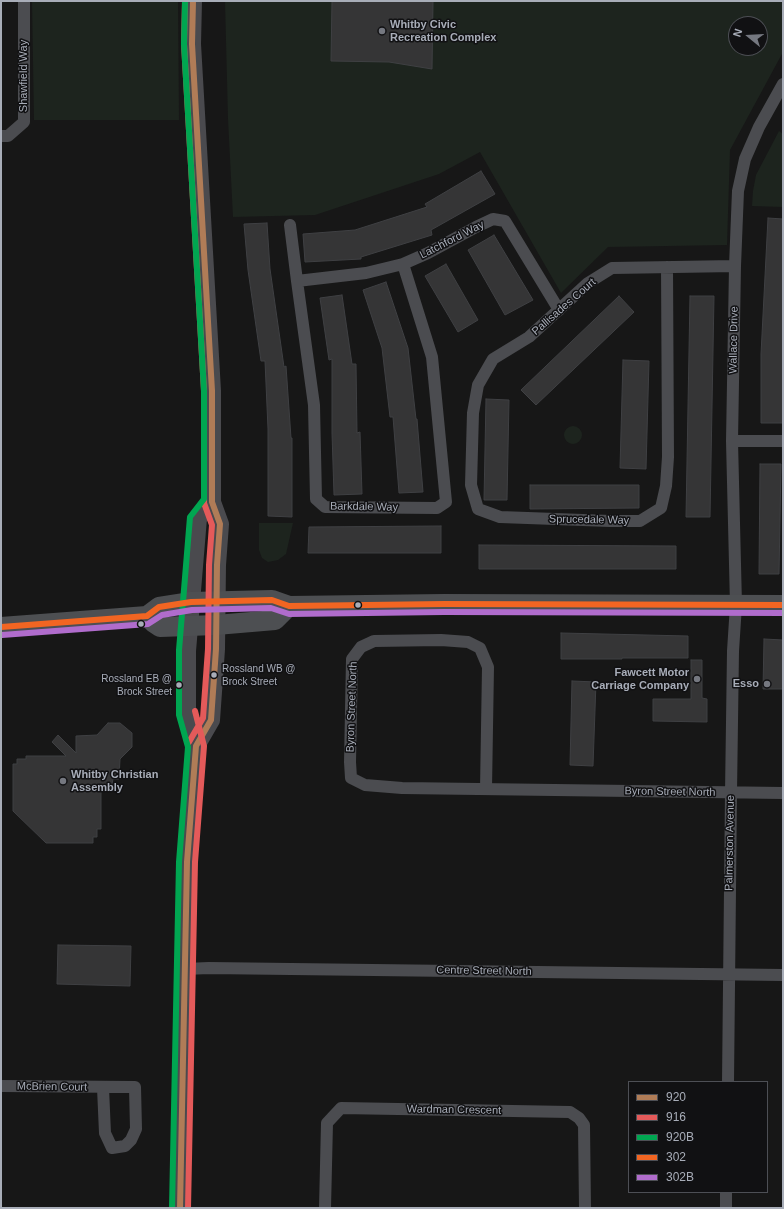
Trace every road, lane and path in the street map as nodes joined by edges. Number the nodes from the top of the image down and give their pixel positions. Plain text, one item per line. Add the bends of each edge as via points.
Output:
1 (24, 1) edge
2 (193, 1) edge
3 (783, 84) edge
4 (1, 136) edge
5 (290, 224) dead end
6 (403, 264) junction
7 (735, 266) junction
8 (667, 267) junction
9 (297, 281) junction
10 (559, 310) junction
11 (493, 359) joint
12 (732, 441) junction
13 (783, 441) edge
14 (212, 502) junction
15 (217, 601) junction
16 (191, 602) junction
17 (736, 605) junction
18 (783, 605) edge
19 (289, 606) junction
20 (147, 616) junction
21 (189, 625) junction
22 (216, 625) junction
23 (1, 628) edge
24 (196, 746) junction
25 (486, 789) junction
26 (731, 793) junction
27 (783, 793) edge
28 (185, 969) junction
29 (729, 974) junction
30 (783, 975) edge
31 (728, 1081) edge
32 (1, 1086) edge
33 (103, 1088) junction
34 (726, 1193) edge
35 (180, 1208) edge
36 (325, 1208) edge
37 (585, 1208) edge
38 (726, 1208) edge

1 - 4 street, Shawfield Way via 24,122 8,136
2 - 14 main road via 192,44 212,392
3 - 7 street, Wallace Drive via 745,159 738,191
5 - 9 street, Barkdale Way
6 - 9 street, Latchford Way via 366,273
6 - 9 street, Barkdale Way via 432,357 446,502 437,508 325,507 316,499 314,405
6 - 10 street, Latchford Way via 493,219 505,221
7 - 8 street, Pallisades Court
7 - 12 street, Wallace Drive
8 - 10 street, Pallisades Court via 612,268 588,283
8 - 11 street, Sprucedale Way via 666,486 661,508 640,521 500,517 478,509 471,485 473,413 478,385
10 - 11 street, Pallisades Court via 529,337
12 - 13 street
12 - 17 street, Wallace Drive
14 - 15 main road via 220,524
14 - 16 main road via 198,518
15 - 16 main road
15 - 19 main road via 272,600
15 - 22 main road
16 - 20 main road via 159,606
16 - 21 main road
17 - 18 main road
17 - 19 main road
17 - 26 street, Palmerston Avenue
19 - 22 main road via 275,620
20 - 21 main road via 160,627
20 - 23 main road
21 - 22 main road
21 - 24 main road via 187,714
22 - 24 main road via 211,720
24 - 28 main road via 187,862
25 - 25 street, Byron Street North via 365,786 351,778 352,659 361,648 374,641 433,640 468,642 480,648 488,667
25 - 26 street, Byron Street North
26 - 27 street, Byron Street North
26 - 29 street, Palmerston Avenue
28 - 29 street, Centre Street North
28 - 35 main road
29 - 30 street, Centre Street North
29 - 31 street, Palmerston Avenue
32 - 33 street, McBrien Court
33 - 33 street, McBrien Court via 106,1133 112,1148 125,1146 136,1129 135,1087
34 - 38 street
36 - 37 street, Wardman Crescent via 327,1123 342,1108 570,1112 584,1125

